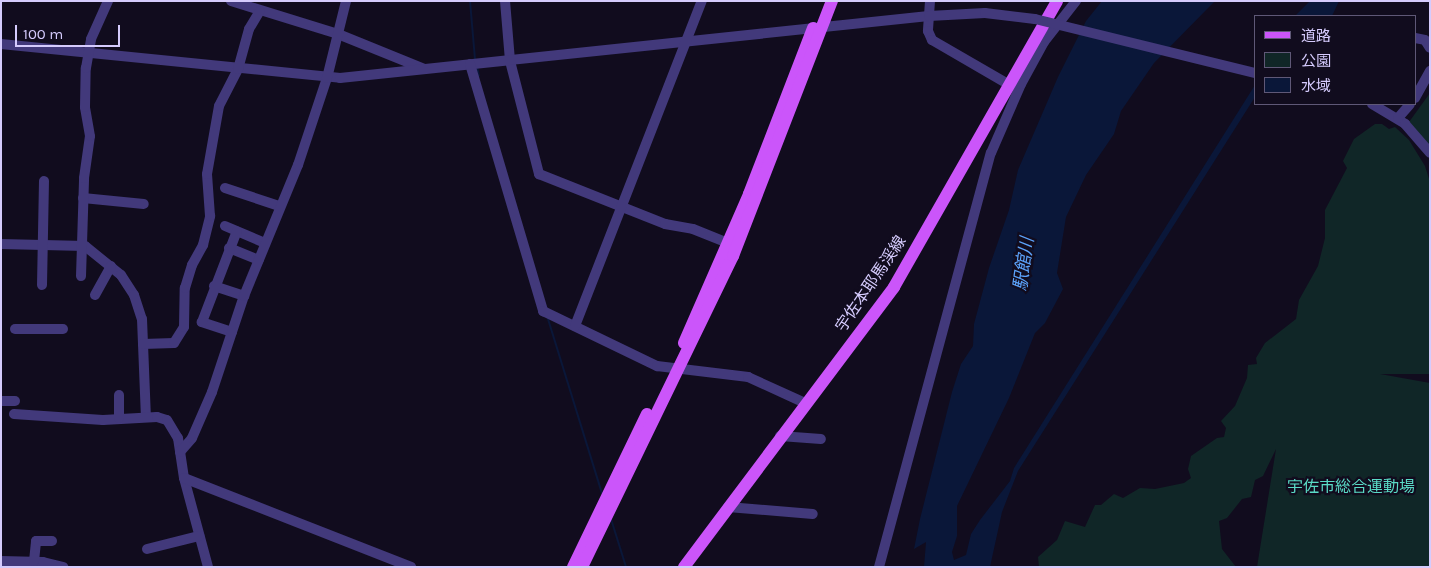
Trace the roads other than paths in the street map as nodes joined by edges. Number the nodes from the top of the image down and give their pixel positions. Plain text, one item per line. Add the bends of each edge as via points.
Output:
1 (108, 1) edge
2 (231, 1) edge
3 (346, 1) edge
4 (505, 1) edge
5 (702, 1) edge
6 (823, 1) edge
7 (832, 1) edge
8 (930, 1) edge
9 (1057, 1) edge
10 (1076, 1) edge
11 (260, 11) junction
12 (929, 16) junction
13 (817, 29) junction
14 (338, 34) junction
15 (1416, 38) edge
16 (686, 43) junction
17 (1, 44) edge
18 (1430, 48) edge
19 (88, 54) junction
20 (510, 61) junction
21 (470, 64) junction
22 (238, 69) junction
23 (425, 69) junction
24 (1430, 71) edge
25 (1254, 73) edge
26 (327, 78) junction
27 (1008, 84) junction
28 (1416, 96) edge
29 (1374, 105) edge
30 (1409, 105) edge
31 (1398, 118) junction
32 (988, 120) junction
33 (1430, 153) edge
34 (991, 154) junction
35 (44, 181) dead end
36 (225, 188) dead end
37 (83, 198) junction
38 (144, 204) dead end
39 (279, 206) junction
40 (622, 207) junction
41 (225, 226) dead end
42 (236, 231) junction
43 (265, 243) junction
44 (728, 243) junction
45 (1, 244) edge
46 (42, 245) junction
47 (82, 246) junction
48 (230, 248) junction
49 (259, 260) junction
50 (111, 266) junction
51 (81, 276) dead end
52 (42, 285) dead end
53 (214, 286) junction
54 (95, 295) dead end
55 (244, 296) junction
56 (575, 326) junction
57 (15, 329) dead end
58 (63, 329) dead end
59 (232, 332) junction
60 (143, 344) junction
61 (675, 369) junction
62 (120, 395) dead end
63 (1, 401) edge
64 (15, 401) dead end
65 (805, 403) junction
66 (14, 414) dead end
67 (146, 416) junction
68 (119, 418) junction
69 (780, 436) junction
70 (821, 439) dead end
71 (180, 452) junction
72 (184, 478) junction
73 (728, 507) junction
74 (813, 514) dead end
75 (199, 536) junction
76 (52, 541) dead end
77 (147, 549) dead end
78 (1, 561) edge
79 (40, 563) edge
80 (63, 567) edge
81 (208, 567) edge
82 (411, 567) edge
83 (573, 567) edge
84 (582, 567) edge
85 (684, 567) edge
86 (879, 567) edge

1 - 19 street
2 - 11 street
3 - 14 street
4 - 20 street
5 - 16 street
6 - 13 main road
7 - 13 main road
8 - 12 street
9 - 27 main road, 宇佐本耶馬渓線
10 - 34 street via 1044,42 1021,84
11 - 14 street
11 - 22 street via 249,30
12 - 13 street
12 - 25 street, bridge via 985,13 1035,19
12 - 27 street via 929,35 938,46
13 - 16 street
13 - 44 main road
13 - 61 main road via 747,223
14 - 23 street
14 - 26 street
15 - 18 street via 1425,40
16 - 20 street
16 - 40 street
17 - 19 street
19 - 22 street
19 - 37 street via 85,106 90,136
20 - 21 street
20 - 40 street via 539,174
21 - 23 street
21 - 56 street via 543,311
22 - 26 street
22 - 60 street via 222,96 217,113 207,174 209,222 203,245 189,271 184,327 174,343
23 - 26 street
24 - 28 street
26 - 39 street via 298,164
27 - 32 main road, 宇佐本耶馬渓線
29 - 31 street
30 - 31 street
31 - 33 street
32 - 34 street
32 - 65 main road, 宇佐本耶馬渓線 via 894,286
34 - 86 street
35 - 46 street
36 - 39 street
37 - 38 street
37 - 47 street
39 - 43 street
40 - 44 street
40 - 56 street
41 - 42 street
42 - 43 street
42 - 48 street
43 - 49 street
44 - 61 main road
45 - 46 street
46 - 47 street
46 - 52 street
47 - 50 street
47 - 51 street
48 - 49 street
48 - 53 street
49 - 55 street
50 - 54 street
50 - 60 street via 121,275 135,298 142,317
53 - 55 street
53 - 59 street via 202,322
55 - 59 street
56 - 61 street via 657,366
57 - 58 street
59 - 71 street via 196,430
60 - 67 street
61 - 65 street via 748,377
61 - 83 main road
61 - 84 main road
62 - 68 street
63 - 64 street
65 - 69 main road, 宇佐本耶馬渓線
66 - 68 street
67 - 68 street
67 - 71 street via 161,417 170,422 178,438
69 - 70 street
69 - 73 main road, 宇佐本耶馬渓線
71 - 72 street
72 - 75 street
72 - 82 street
73 - 74 street
73 - 85 main road, 宇佐本耶馬渓線
75 - 77 street
75 - 81 street
76 - 79 street via 36,541
78 - 79 street
79 - 80 street

